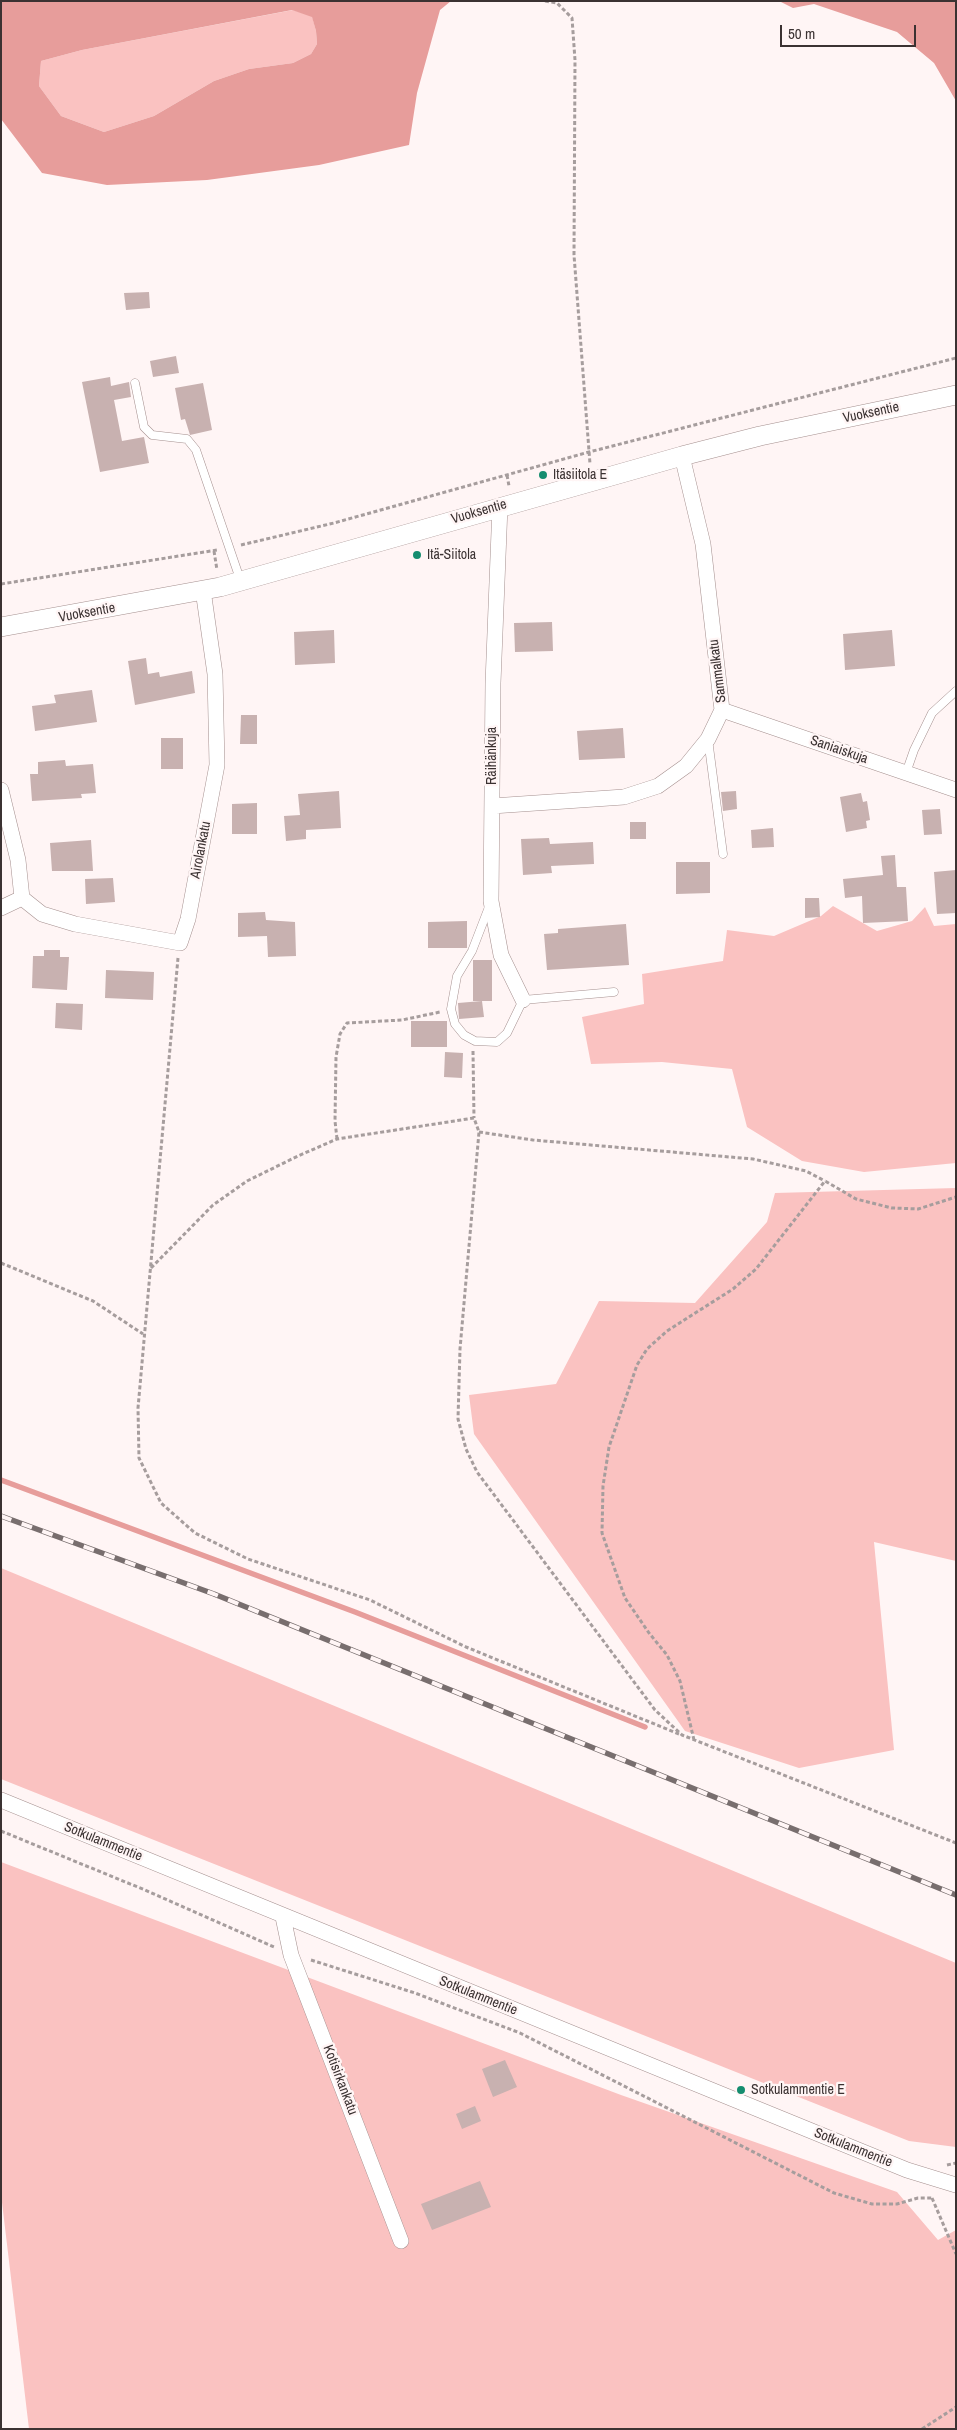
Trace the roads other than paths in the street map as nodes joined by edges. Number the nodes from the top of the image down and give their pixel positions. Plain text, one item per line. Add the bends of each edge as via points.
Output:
1 (135, 383) dead end
2 (956, 395) edge
3 (682, 456) junction
4 (500, 506) junction
5 (241, 582) junction
6 (203, 590) junction
7 (1, 627) edge
8 (956, 691) edge
9 (722, 710) junction
10 (708, 739) junction
11 (906, 773) junction
12 (1, 790) edge
13 (956, 790) edge
14 (492, 806) junction
15 (723, 854) dead end
16 (22, 898) junction
17 (490, 900) junction
18 (1, 908) edge
19 (614, 992) dead end
20 (523, 1000) junction
21 (1, 1800) edge
22 (283, 1917) junction
23 (956, 2185) edge
24 (401, 2241) dead end

1 - 5 lane via 144,427 152,435 187,440 196,450
2 - 3 street, Vuoksentie via 760,436
3 - 4 street, Vuoksentie
3 - 9 street, Sammalkatu via 703,544
4 - 5 street, Vuoksentie
4 - 14 street, Räihänkuja
5 - 6 street, Vuoksentie
6 - 7 street, Vuoksentie
6 - 16 street, Airolankatu via 215,674 217,765 188,920 180,944 75,924 42,914
8 - 11 lane via 932,713
9 - 10 street, Sammalkatu
9 - 11 street, Saniaiskuja
10 - 14 street, Sammalkatu via 686,766 658,786 624,796
10 - 15 lane
11 - 13 street, Saniaiskuja
12 - 16 street via 18,860
14 - 17 street, Räihänkuja
16 - 18 street
17 - 20 street, Räihänkuja via 501,955
17 - 20 lane via 475,943 457,976 451,1009 455,1024 475,1041 497,1042 507,1033
19 - 20 lane
21 - 22 street, Sotkulammentie
22 - 23 street, Sotkulammentie via 907,2170
22 - 24 street, Kotisirkankatu via 291,1955

